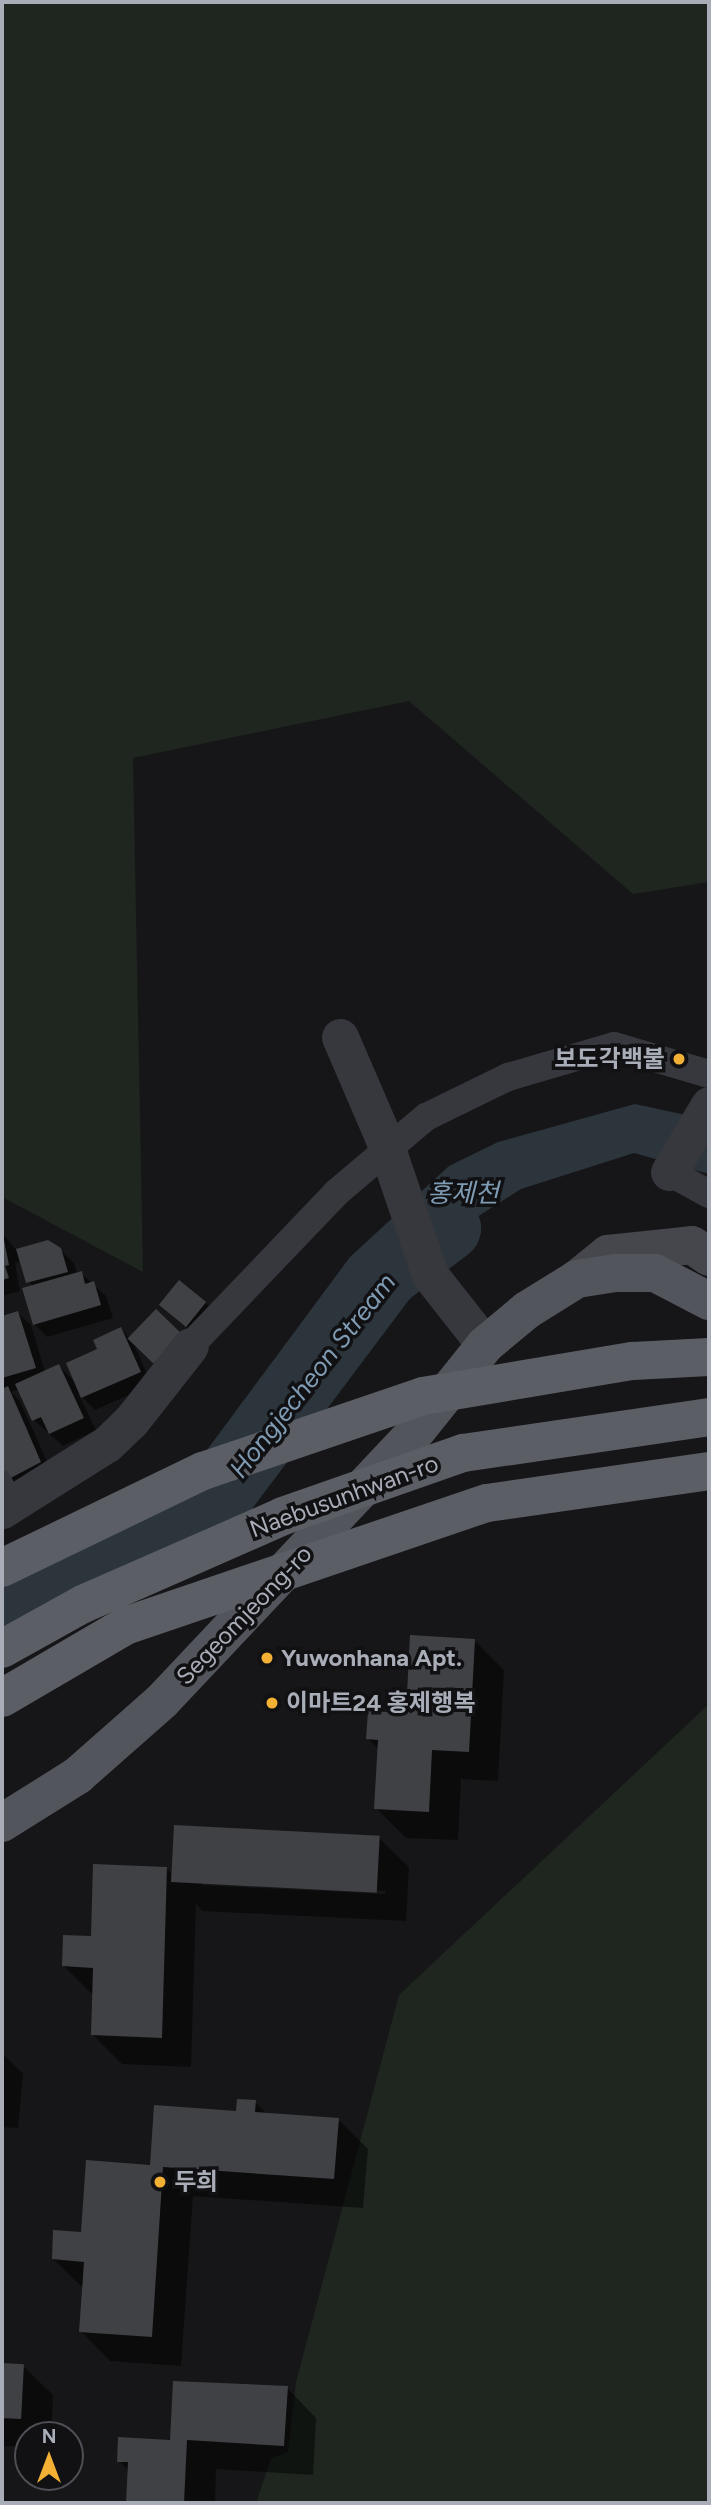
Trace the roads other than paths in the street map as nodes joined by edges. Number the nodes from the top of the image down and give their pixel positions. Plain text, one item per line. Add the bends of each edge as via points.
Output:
1 (340, 1037) dead end
2 (709, 1074) edge
3 (709, 1105) edge
4 (670, 1172) joint
5 (709, 1194) edge
6 (709, 1257) edge
7 (578, 1279) junction
8 (709, 1301) edge
9 (485, 1345) junction
10 (190, 1346) joint
11 (709, 1357) edge
12 (709, 1417) edge
13 (709, 1472) edge
14 (6, 1497) edge
15 (2, 1568) edge
16 (2, 1649) edge
17 (2, 1698) edge
18 (2, 1823) edge

1 - 9 street, bridge via 383,1137 430,1275
2 - 10 street via 614,1046 509,1077 426,1117 336,1193
3 - 4 street
4 - 5 street
6 - 7 main road via 692,1245 608,1254
7 - 8 main road, Segeomjeong-ro via 655,1273
7 - 9 main road, Segeomjeong-ro via 527,1310
9 - 18 main road, Segeomjeong-ro via 413,1435 162,1701 76,1776
10 - 14 street via 107,1444
11 - 15 highway, bridge via 633,1361 423,1396 203,1471
12 - 16 highway, Naebusunhwan-ro, bridge via 463,1452 283,1516 83,1604
13 - 17 highway, bridge via 626,1480 487,1503 125,1626

